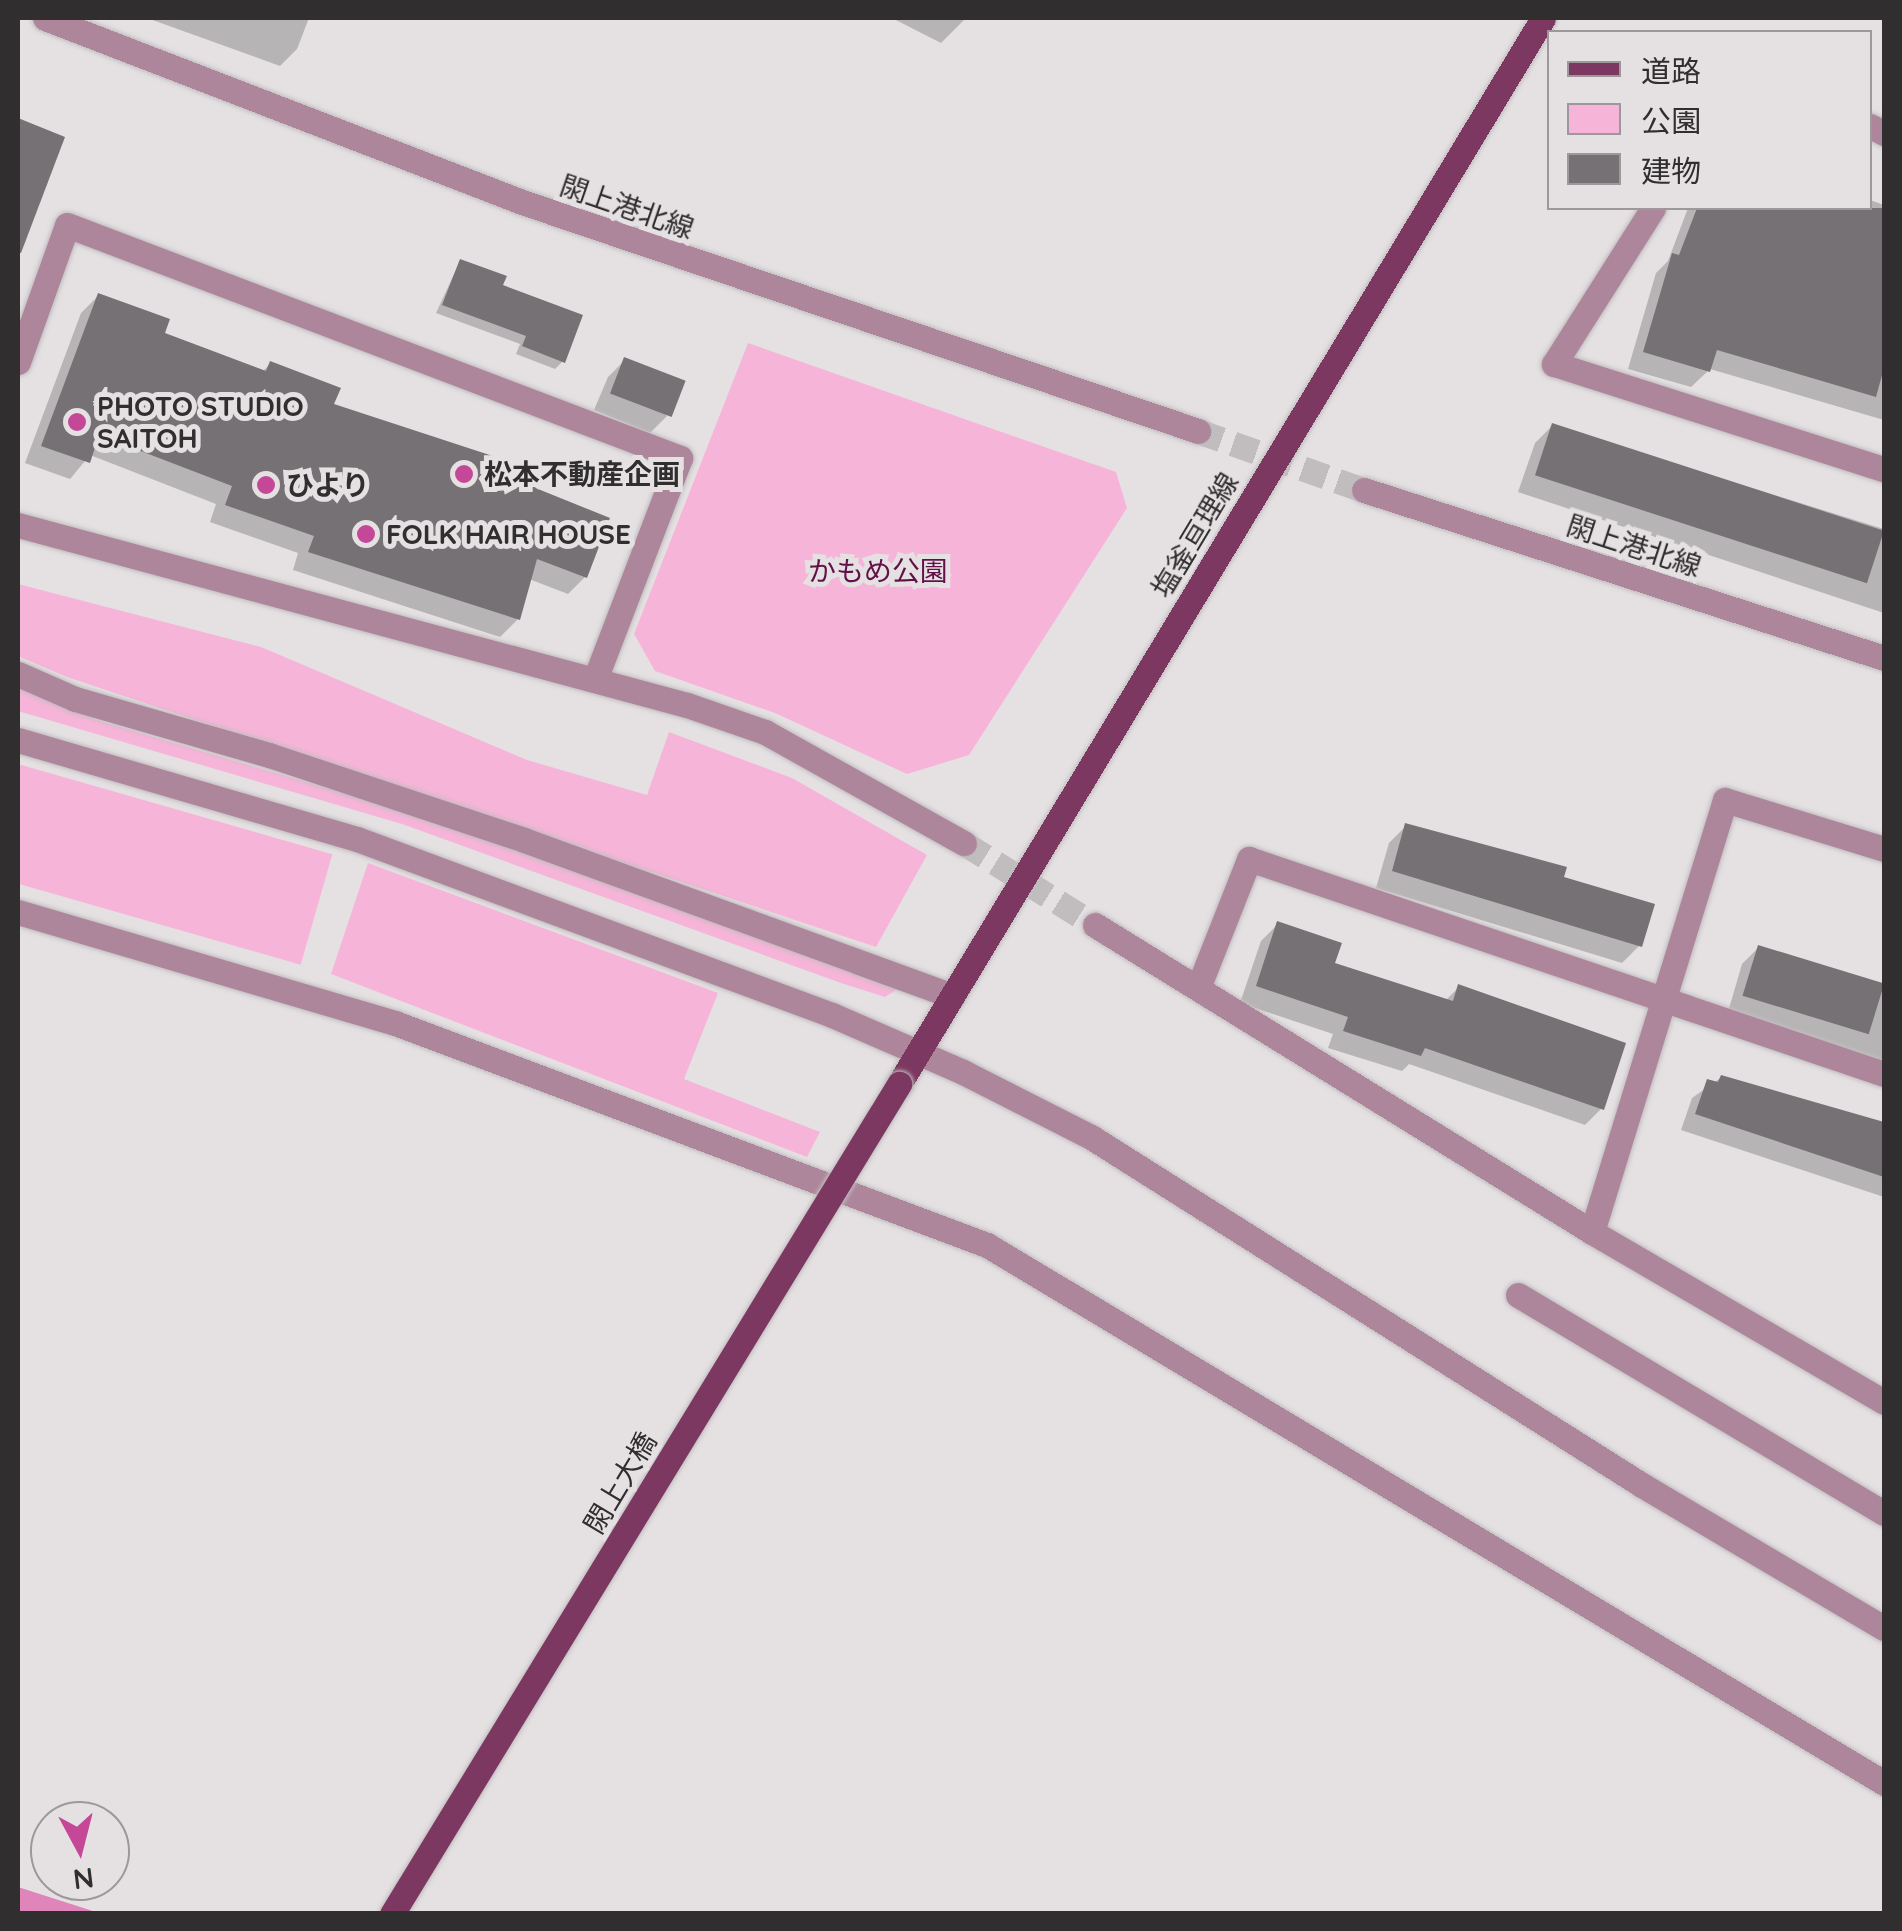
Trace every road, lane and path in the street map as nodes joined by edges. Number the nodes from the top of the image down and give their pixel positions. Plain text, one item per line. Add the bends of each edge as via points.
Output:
1 (45, 18) edge
2 (1543, 18) edge
3 (1652, 210) edge
4 (18, 362) edge
5 (1198, 431) tunnel mouth
6 (1884, 470) edge
7 (1364, 490) tunnel mouth
8 (18, 525) edge
9 (1884, 658) edge
10 (18, 674) edge
11 (596, 679) junction
12 (18, 740) edge
13 (964, 843) tunnel mouth
14 (1884, 850) edge
15 (18, 912) edge
16 (1095, 926) tunnel mouth
17 (1198, 988) junction
18 (952, 996) junction
19 (1664, 1000) junction
20 (919, 1051) junction
21 (1884, 1074) edge
22 (899, 1084) joint
23 (1592, 1232) junction
24 (1518, 1295) dead end
25 (1884, 1402) edge
26 (1884, 1512) edge
27 (1884, 1628) edge
28 (1884, 1784) edge
29 (392, 1914) edge

1 - 5 street, 閖上港北線 via 522,202
2 - 18 main road, 塩釜亘理線
3 - 6 street via 1554,364
4 - 11 street via 66,225 680,458
7 - 9 street, 閖上港北線
8 - 11 street
10 - 18 street via 75,699 524,840
11 - 13 street via 765,732
12 - 20 street via 357,840
14 - 19 street via 1725,800
15 - 28 street via 395,1023 986,1245
16 - 17 street
17 - 19 street via 1249,859
17 - 23 street
18 - 20 main road, 塩釜亘理線
19 - 21 street
19 - 23 street
20 - 22 main road, 塩釜亘理線
20 - 27 street via 1091,1137 1642,1486
22 - 29 main road, 閖上大橋, bridge
23 - 25 street
24 - 26 street

